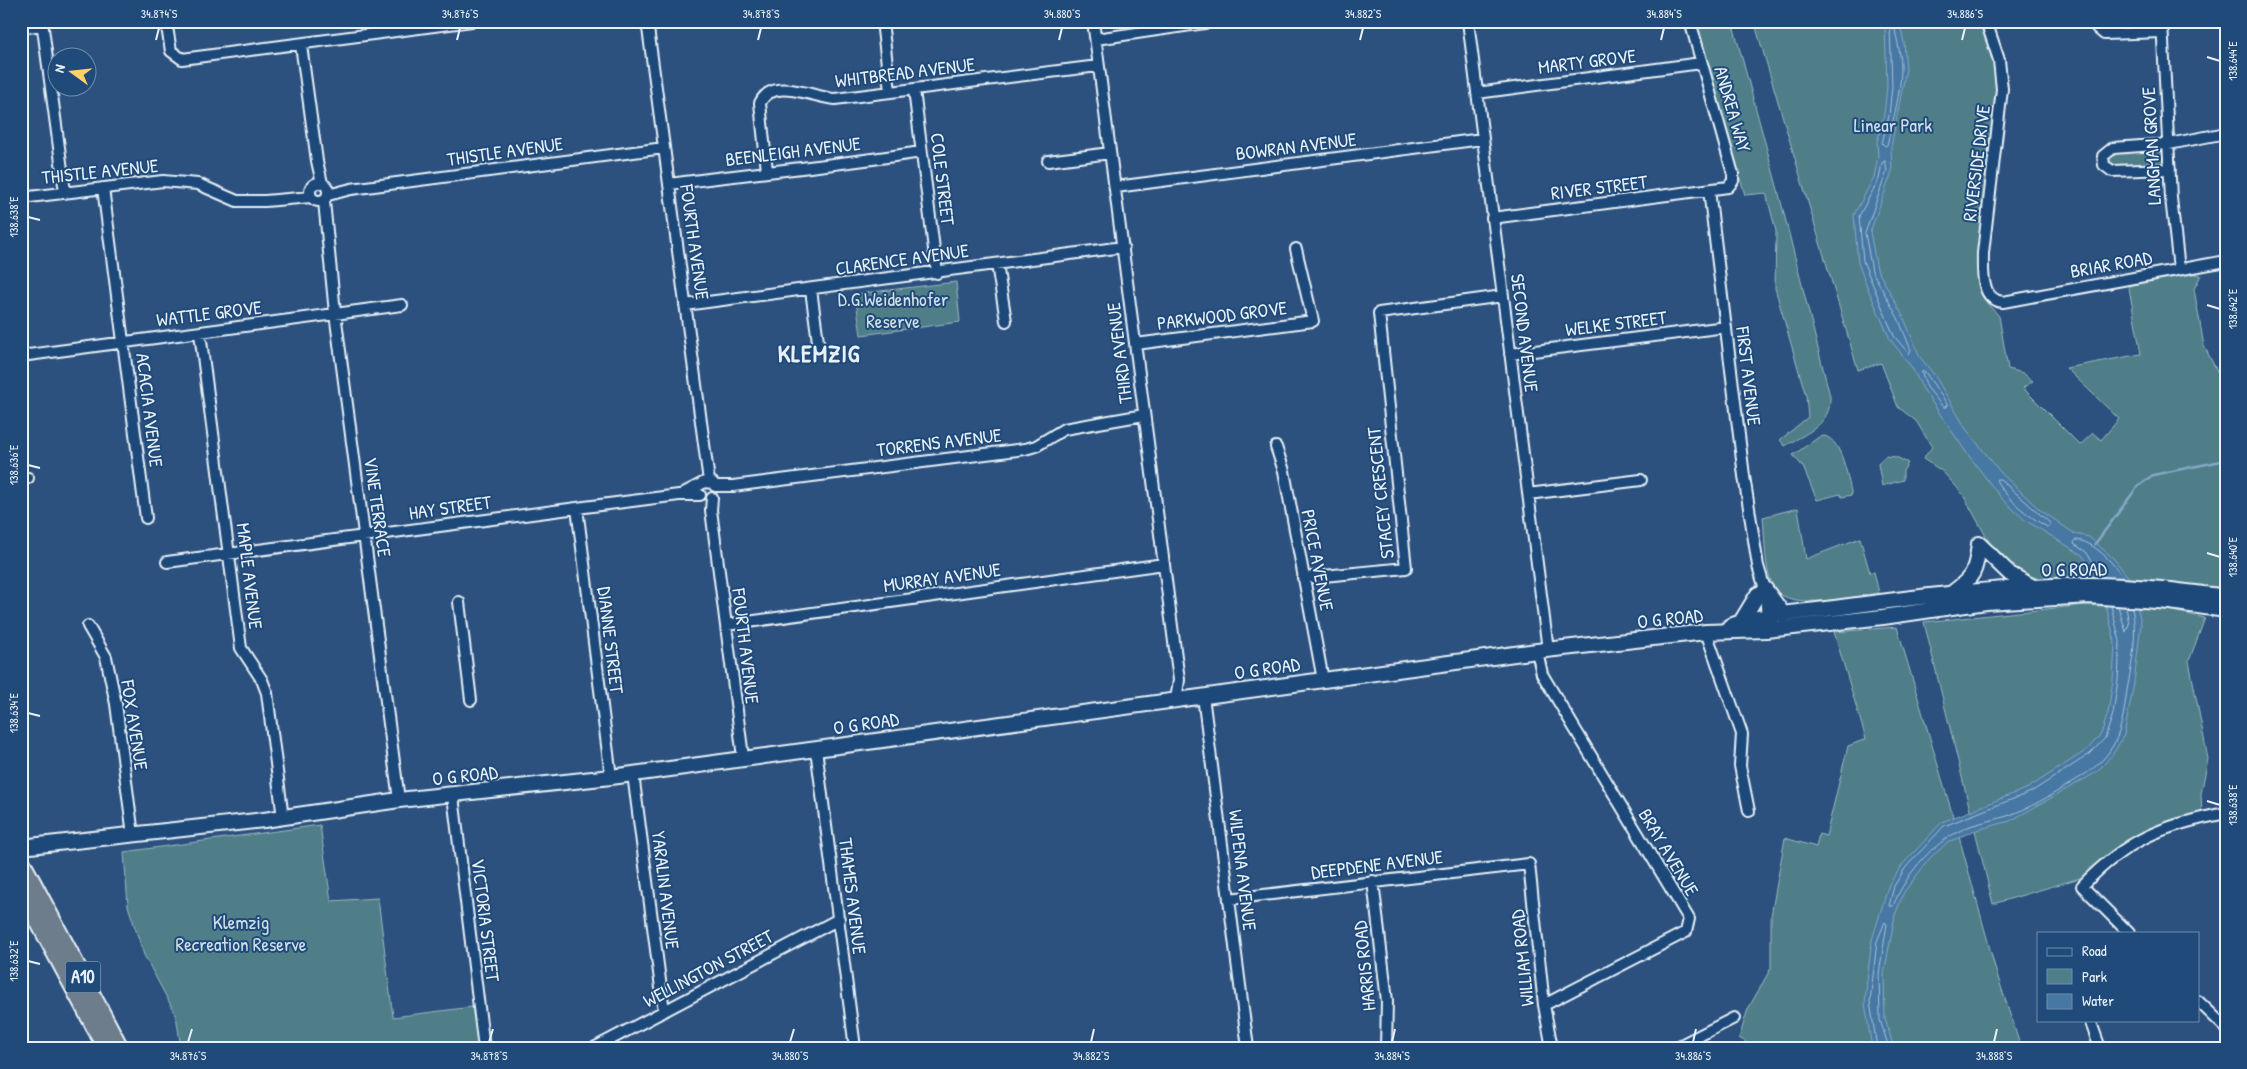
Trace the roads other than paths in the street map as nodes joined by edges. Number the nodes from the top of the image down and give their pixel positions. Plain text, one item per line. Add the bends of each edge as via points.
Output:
1 (166, 21) edge
2 (472, 21) edge
3 (647, 21) edge
4 (882, 21) edge
5 (1093, 21) edge
6 (1218, 21) edge
7 (1468, 21) edge
8 (1690, 21) edge
9 (1986, 21) edge
10 (2096, 21) edge
11 (2162, 21) edge
12 (42, 23) edge
13 (424, 25) edge
14 (21, 28) edge
15 (2162, 32) junction
16 (1096, 39) junction
17 (301, 44) junction
18 (1702, 64) junction
19 (1098, 66) junction
20 (914, 90) junction
21 (890, 91) junction
22 (1477, 92) junction
23 (2226, 132) edge
24 (1482, 139) junction
25 (2168, 144) junction
26 (664, 148) junction
27 (921, 152) junction
28 (1110, 153) junction
29 (1048, 161) dead end
30 (2170, 169) junction
31 (767, 171) junction
32 (669, 184) junction
33 (1116, 187) junction
34 (103, 188) junction
35 (1709, 190) junction
36 (65, 192) junction
37 (319, 192) junction
38 (21, 198) edge
39 (1492, 218) junction
40 (1123, 247) junction
41 (1296, 249) dead end
42 (2226, 261) edge
43 (997, 264) junction
44 (2179, 269) junction
45 (937, 272) junction
46 (811, 290) junction
47 (1503, 296) junction
48 (2003, 302) joint
49 (402, 305) dead end
50 (685, 305) junction
51 (334, 314) junction
52 (1006, 321) dead end
53 (1726, 327) junction
54 (200, 333) junction
55 (123, 341) junction
56 (1136, 344) junction
57 (819, 350) dead end
58 (1510, 354) junction
59 (21, 356) edge
60 (1144, 415) junction
61 (1276, 447) dead end
62 (1641, 480) dead end
63 (707, 490) junction
64 (1528, 494) junction
65 (577, 508) junction
66 (146, 518) dead end
67 (365, 537) junction
68 (230, 554) junction
69 (167, 562) dead end
70 (1164, 564) junction
71 (1303, 578) junction
72 (2036, 588) junction
73 (2090, 591) junction
74 (1761, 592) junction
75 (1951, 593) junction
76 (2165, 595) junction
77 (1993, 596) junction
78 (2226, 597) edge
79 (459, 602) dead end
80 (2226, 610) edge
81 (1784, 615) junction
82 (1741, 622) junction
83 (1765, 622) junction
84 (726, 625) junction
85 (88, 626) dead end
86 (1711, 632) junction
87 (1542, 651) junction
88 (1179, 680) junction
89 (1324, 680) junction
90 (1197, 697) junction
91 (471, 700) dead end
92 (1176, 700) junction
93 (816, 749) junction
94 (743, 757) junction
95 (633, 774) junction
96 (611, 777) junction
97 (453, 796) junction
98 (399, 800) junction
99 (1749, 811) dead end
100 (2226, 813) edge
101 (284, 818) junction
102 (133, 835) junction
103 (21, 846) edge
104 (21, 861) edge
105 (1529, 864) joint
106 (1373, 881) junction
107 (21, 889) edge
108 (1229, 899) junction
109 (839, 919) junction
110 (2128, 932) edge
111 (2200, 1003) edge
112 (1544, 1005) junction
113 (664, 1011) junction
114 (1734, 1018) dead end
115 (2091, 1022) edge
116 (2226, 1028) edge
117 (106, 1048) edge
118 (120, 1048) edge
119 (484, 1048) edge
120 (594, 1048) edge
121 (855, 1048) edge
122 (1248, 1048) edge
123 (1386, 1048) edge
124 (1552, 1048) edge
125 (1675, 1048) edge
126 (2100, 1048) edge

1 - 17 street via 172,50 182,59
2 - 13 street
3 - 26 street, FOURTH AVENUE
4 - 21 street
5 - 16 street, THIRD AVENUE
6 - 16 street
7 - 22 street, SECOND AVENUE
8 - 18 street, ANDREA WAY
9 - 48 street, RIVERSIDE DRIVE via 1999,60 2002,89 1985,232 1983,279 1991,296
10 - 15 street via 2097,28 2104,34
11 - 15 street, LANGMAN GROVE
12 - 14 street
12 - 36 street
13 - 17 street
15 - 25 street, LANGMAN GROVE
16 - 19 street, THIRD AVENUE
17 - 37 street, VINE TERRACE
18 - 22 street, MARTY GROVE
18 - 35 street, ANDREA WAY via 1733,174 1728,187
19 - 20 street, WHITBREAD AVENUE
19 - 28 street, THIRD AVENUE
20 - 21 street, WHITBREAD AVENUE
20 - 27 street, COLE STREET
21 - 31 street, WHITBREAD AVENUE via 835,99 792,90 770,92 762,97
22 - 24 street, SECOND AVENUE
23 - 25 street
24 - 33 street, BOWRAN AVENUE
24 - 39 street, SECOND AVENUE
25 - 30 street, LANGMAN GROVE
25 - 30 street via 2113,148 2105,153 2103,160 2104,165 2112,170
26 - 32 street, FOURTH AVENUE
26 - 37 street, THISTLE AVENUE
27 - 31 street, BEENLEIGH AVENUE
27 - 45 street, COLE STREET
28 - 29 street
28 - 33 street, THIRD AVENUE
30 - 44 street, LANGMAN GROVE
31 - 32 street, BEENLEIGH AVENUE
32 - 50 street, FOURTH AVENUE
33 - 40 street, THIRD AVENUE
34 - 36 street, THISTLE AVENUE
34 - 37 street, THISTLE AVENUE via 163,181 188,182 237,201 265,202
34 - 55 street, ACACIA AVENUE
35 - 39 street, RIVER STREET
35 - 53 street, FIRST AVENUE
36 - 38 street, THISTLE AVENUE
37 - 51 street, VINE TERRACE
39 - 47 street, SECOND AVENUE
40 - 43 street, CLARENCE AVENUE
40 - 56 street, THIRD AVENUE
41 - 56 street, PARKWOOD GROVE via 1313,321
42 - 44 street, BRIAR ROAD
43 - 45 street, CLARENCE AVENUE
43 - 52 street
44 - 48 street, BRIAR ROAD
45 - 46 street, CLARENCE AVENUE
46 - 50 street, CLARENCE AVENUE
46 - 57 street
47 - 58 street, SECOND AVENUE
47 - 71 street, STACEY CRESCENT via 1379,313 1406,568
49 - 51 street, WATTLE GROVE
50 - 63 street, FOURTH AVENUE
51 - 54 street, WATTLE GROVE
51 - 67 street, VINE TERRACE
53 - 58 street, WELKE STREET
53 - 74 street, FIRST AVENUE
54 - 55 street, WATTLE GROVE
54 - 68 street, MAPLE AVENUE
55 - 59 street, WATTLE GROVE
55 - 66 street, ACACIA AVENUE
56 - 60 street, THIRD AVENUE
58 - 64 street, SECOND AVENUE
60 - 63 street, TORRENS AVENUE via 1064,429 1026,449
60 - 70 street, THIRD AVENUE
61 - 71 street, PRICE AVENUE via 1284,471
62 - 64 street
63 - 65 street, HAY STREET
63 - 84 street, FOURTH AVENUE
64 - 87 street, SECOND AVENUE
65 - 67 street, HAY STREET
65 - 96 street, DIANNE STREET
67 - 68 street, HAY STREET
67 - 98 street, VINE TERRACE
68 - 69 street, HAY STREET
68 - 101 street, MAPLE AVENUE via 241,648 267,693
70 - 84 street, MURRAY AVENUE
70 - 88 street, THIRD AVENUE
71 - 89 street, PRICE AVENUE
72 - 73 main road, O G ROAD
72 - 75 main road via 2010,574 1978,544 1976,567 1969,580
72 - 77 main road, O G ROAD
73 - 76 main road, O G ROAD
73 - 77 main road, O G ROAD
74 - 81 main road
74 - 82 main road
74 - 83 street, FIRST AVENUE
75 - 77 main road, O G ROAD
75 - 81 main road, O G ROAD
76 - 78 main road, O G ROAD
76 - 80 main road, O G ROAD
77 - 83 main road, O G ROAD via 1883,617
79 - 91 street
81 - 83 main road, O G ROAD
82 - 83 main road, O G ROAD
82 - 86 main road, O G ROAD
83 - 86 main road, O G ROAD
84 - 94 street, FOURTH AVENUE
85 - 102 street, FOX AVENUE via 106,657 116,704
86 - 87 main road, O G ROAD
86 - 99 street via 1742,734 1740,766
87 - 89 main road, O G ROAD
87 - 112 street, BRAY AVENUE via 1542,674 1689,919 1686,932
88 - 90 street, THIRD AVENUE
88 - 92 street, THIRD AVENUE
89 - 90 main road, O G ROAD
90 - 92 main road, O G ROAD
90 - 108 street, WILPENA AVENUE
92 - 93 main road, O G ROAD
93 - 94 main road, O G ROAD
93 - 109 street, THAMES AVENUE
94 - 95 main road, O G ROAD
95 - 96 main road, O G ROAD
95 - 113 street, YARALIN AVENUE
96 - 97 main road, O G ROAD
97 - 98 main road, O G ROAD
97 - 119 street, VICTORIA STREET
98 - 101 main road, O G ROAD
100 - 110 street via 2182,822 2138,840 2112,856 2082,886
101 - 102 main road, O G ROAD
102 - 103 main road, O G ROAD
104 - 118 highway, A10
105 - 106 street, DEEPDENE AVENUE
105 - 112 street, WILLIAM ROAD
106 - 108 street, DEEPDENE AVENUE
106 - 123 street, HARRIS ROAD via 1387,1001
107 - 117 highway, A10
108 - 122 street, WILPENA AVENUE
109 - 113 street, WELLINGTON STREET
109 - 121 street, THAMES AVENUE
111 - 116 street
112 - 124 street, WILLIAM ROAD
113 - 120 street, WELLINGTON STREET
114 - 125 street
115 - 126 street

